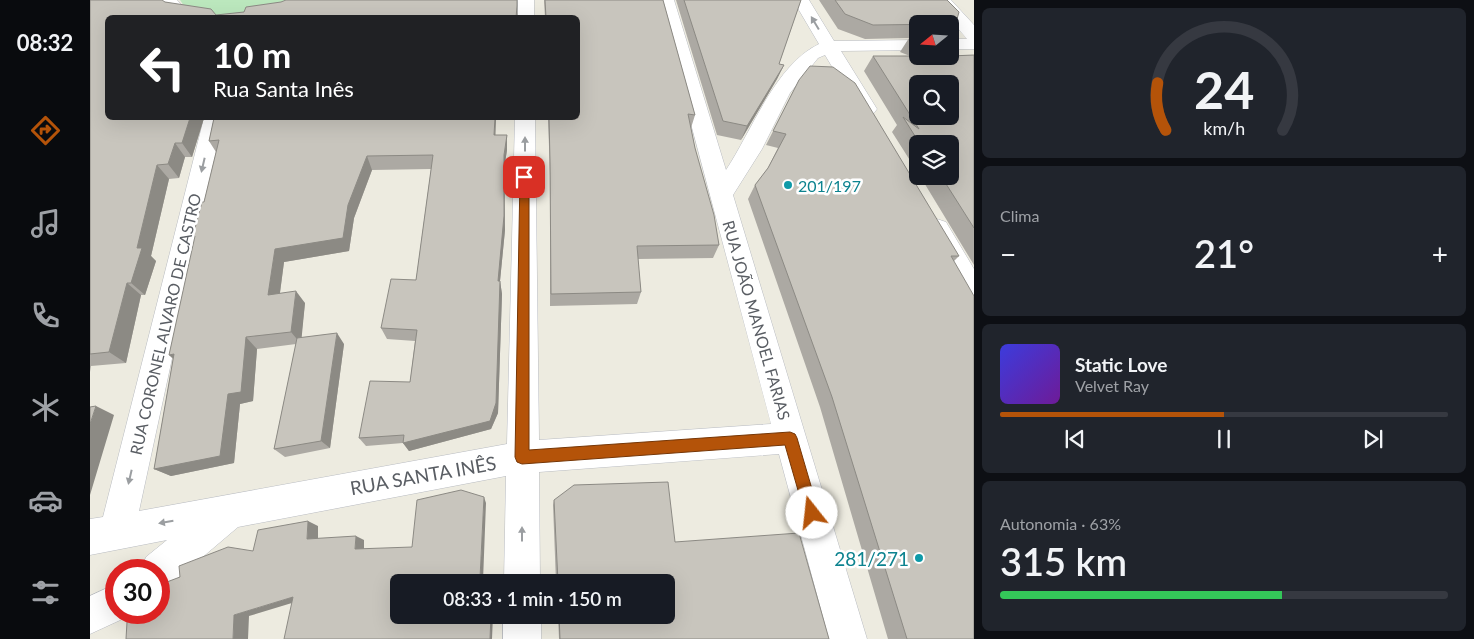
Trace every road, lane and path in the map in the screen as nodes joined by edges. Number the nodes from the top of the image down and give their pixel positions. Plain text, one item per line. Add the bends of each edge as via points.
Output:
1 (169, 0) edge
2 (526, 0) edge
3 (666, 0) edge
4 (801, 0) edge
5 (942, 0) edge
6 (188, 15) edge
7 (526, 15) edge
8 (974, 36) edge
9 (959, 44) edge
10 (974, 44) edge
11 (909, 45) edge
12 (828, 46) junction
13 (213, 120) edge
14 (525, 120) edge
15 (877, 125) edge
16 (722, 194) junction
17 (925, 208) edge
18 (974, 292) edge
19 (790, 438) junction
20 (522, 457) junction
21 (231, 510) junction
22 (104, 534) edge
23 (170, 561) edge
24 (522, 574) edge
25 (105, 608) edge
26 (90, 615) edge
27 (522, 624) edge
28 (522, 639) edge
29 (848, 639) edge

1 - 6 street via 176,10
2 - 7 street
3 - 16 street, RUA JOÃO MANOEL FARIAS
12 -> 4 street
5 - 8 street
9 - 10 street
11 - 12 street
12 - 15 street
12 - 16 street via 812,54 781,92 751,149
13 -> 22 street, RUA CORONEL ALVARO DE CASTRO
20 -> 14 street
16 - 19 street, RUA JOÃO MANOEL FARIAS
17 - 18 street
19 - 20 street, RUA SANTA INÊS
19 - 29 street, RUA JOÃO MANOEL FARIAS
20 - 21 street, RUA SANTA INÊS
24 -> 20 street
21 -> 22 street, RUA SANTA INÊS
21 - 23 street
25 - 26 street
27 - 28 street

